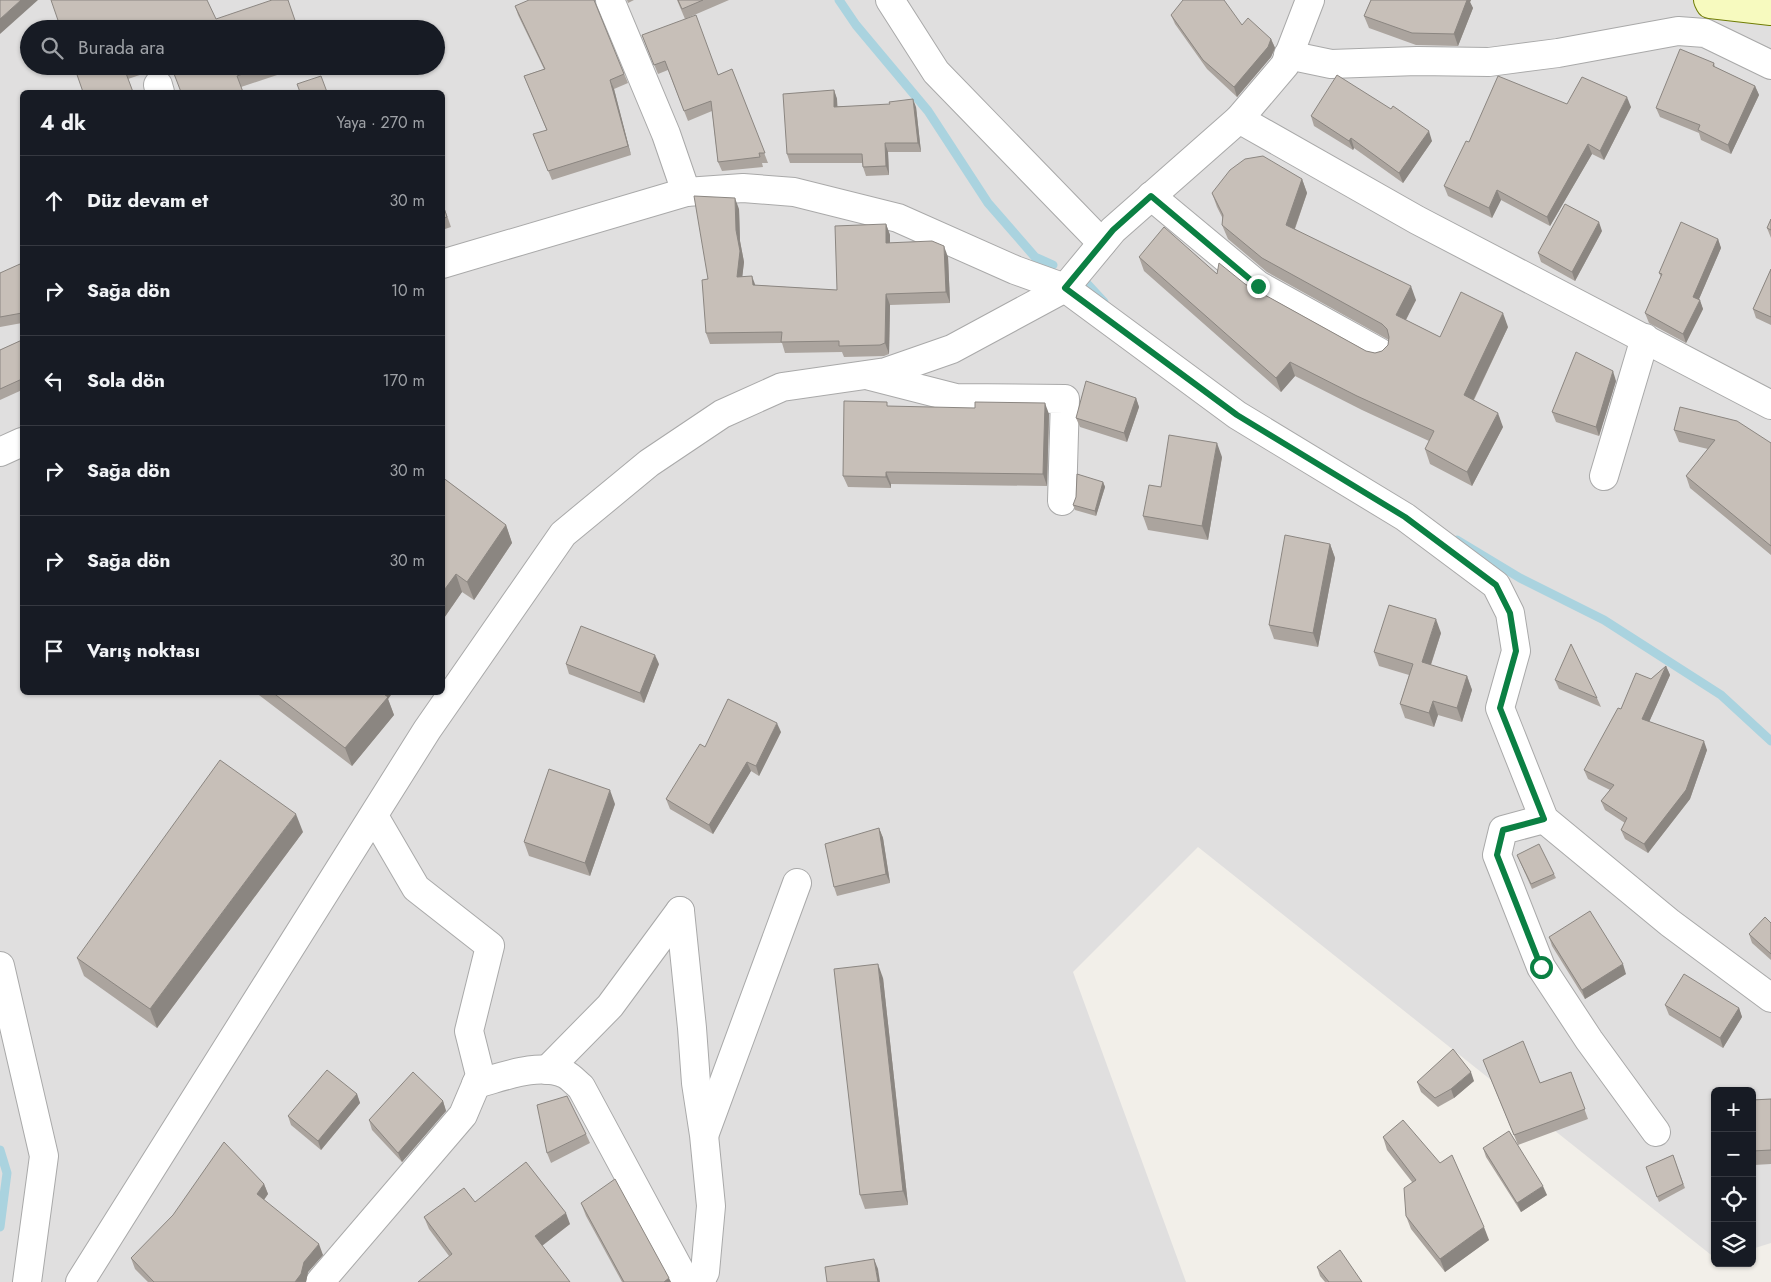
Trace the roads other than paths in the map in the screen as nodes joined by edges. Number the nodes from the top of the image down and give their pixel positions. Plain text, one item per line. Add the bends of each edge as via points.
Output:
1 (610, 0) edge
2 (890, 0) edge
3 (1310, 0) edge
4 (1709, 2) edge
5 (1771, 11) edge
6 (1705, 33) junction
7 (1288, 55) junction
8 (1771, 65) edge
9 (1239, 119) junction
10 (686, 192) junction
11 (1151, 196) junction
12 (1102, 243) junction
13 (445, 263) edge
14 (1065, 288) junction
15 (1645, 338) junction
16 (1378, 352) edge
17 (866, 374) junction
18 (1771, 405) edge
19 (20, 443) edge
20 (0, 452) edge
21 (1604, 476) dead end
22 (1062, 500) dead end
23 (374, 816) junction
24 (1544, 819) junction
25 (797, 883) dead end
26 (0, 966) edge
27 (1771, 998) edge
28 (547, 1070) junction
29 (476, 1084) junction
30 (1656, 1132) dead end
31 (704, 1135) junction
32 (27, 1282) edge
33 (80, 1282) edge
34 (320, 1282) edge
35 (686, 1282) edge
36 (700, 1282) edge

1 - 10 street via 666,134
2 - 12 street via 936,72
3 - 7 street
4 - 5 street
4 - 6 street
6 - 7 street via 1678,31 1489,62 1331,64
6 - 8 street
7 - 9 street via 1285,64
9 - 11 street
9 - 15 street via 1417,220
10 - 13 street
10 - 14 street via 743,188 794,192 898,218 1015,270
11 - 12 street
11 - 16 street via 1258,286
12 - 14 street
14 - 17 street via 952,349 886,372
14 - 24 street via 1237,415 1405,517 1496,585 1510,613 1516,651 1500,708
15 - 18 street
15 - 21 street
17 - 22 street via 956,398 1065,399
17 - 23 street via 782,387 722,414 649,463 563,534 433,722
19 - 20 street
23 - 29 street via 416,888 490,946 469,1031 480,1075
23 - 33 street
24 - 27 street via 1670,923
24 - 30 street via 1503,830 1497,855 1541,967
25 - 31 street
26 - 32 street via 44,1156
28 - 29 street via 521,1071
28 - 31 street via 610,1006 680,911
28 - 35 street via 566,1074 581,1087
29 - 34 street via 463,1115
31 - 36 street via 711,1206 705,1272

